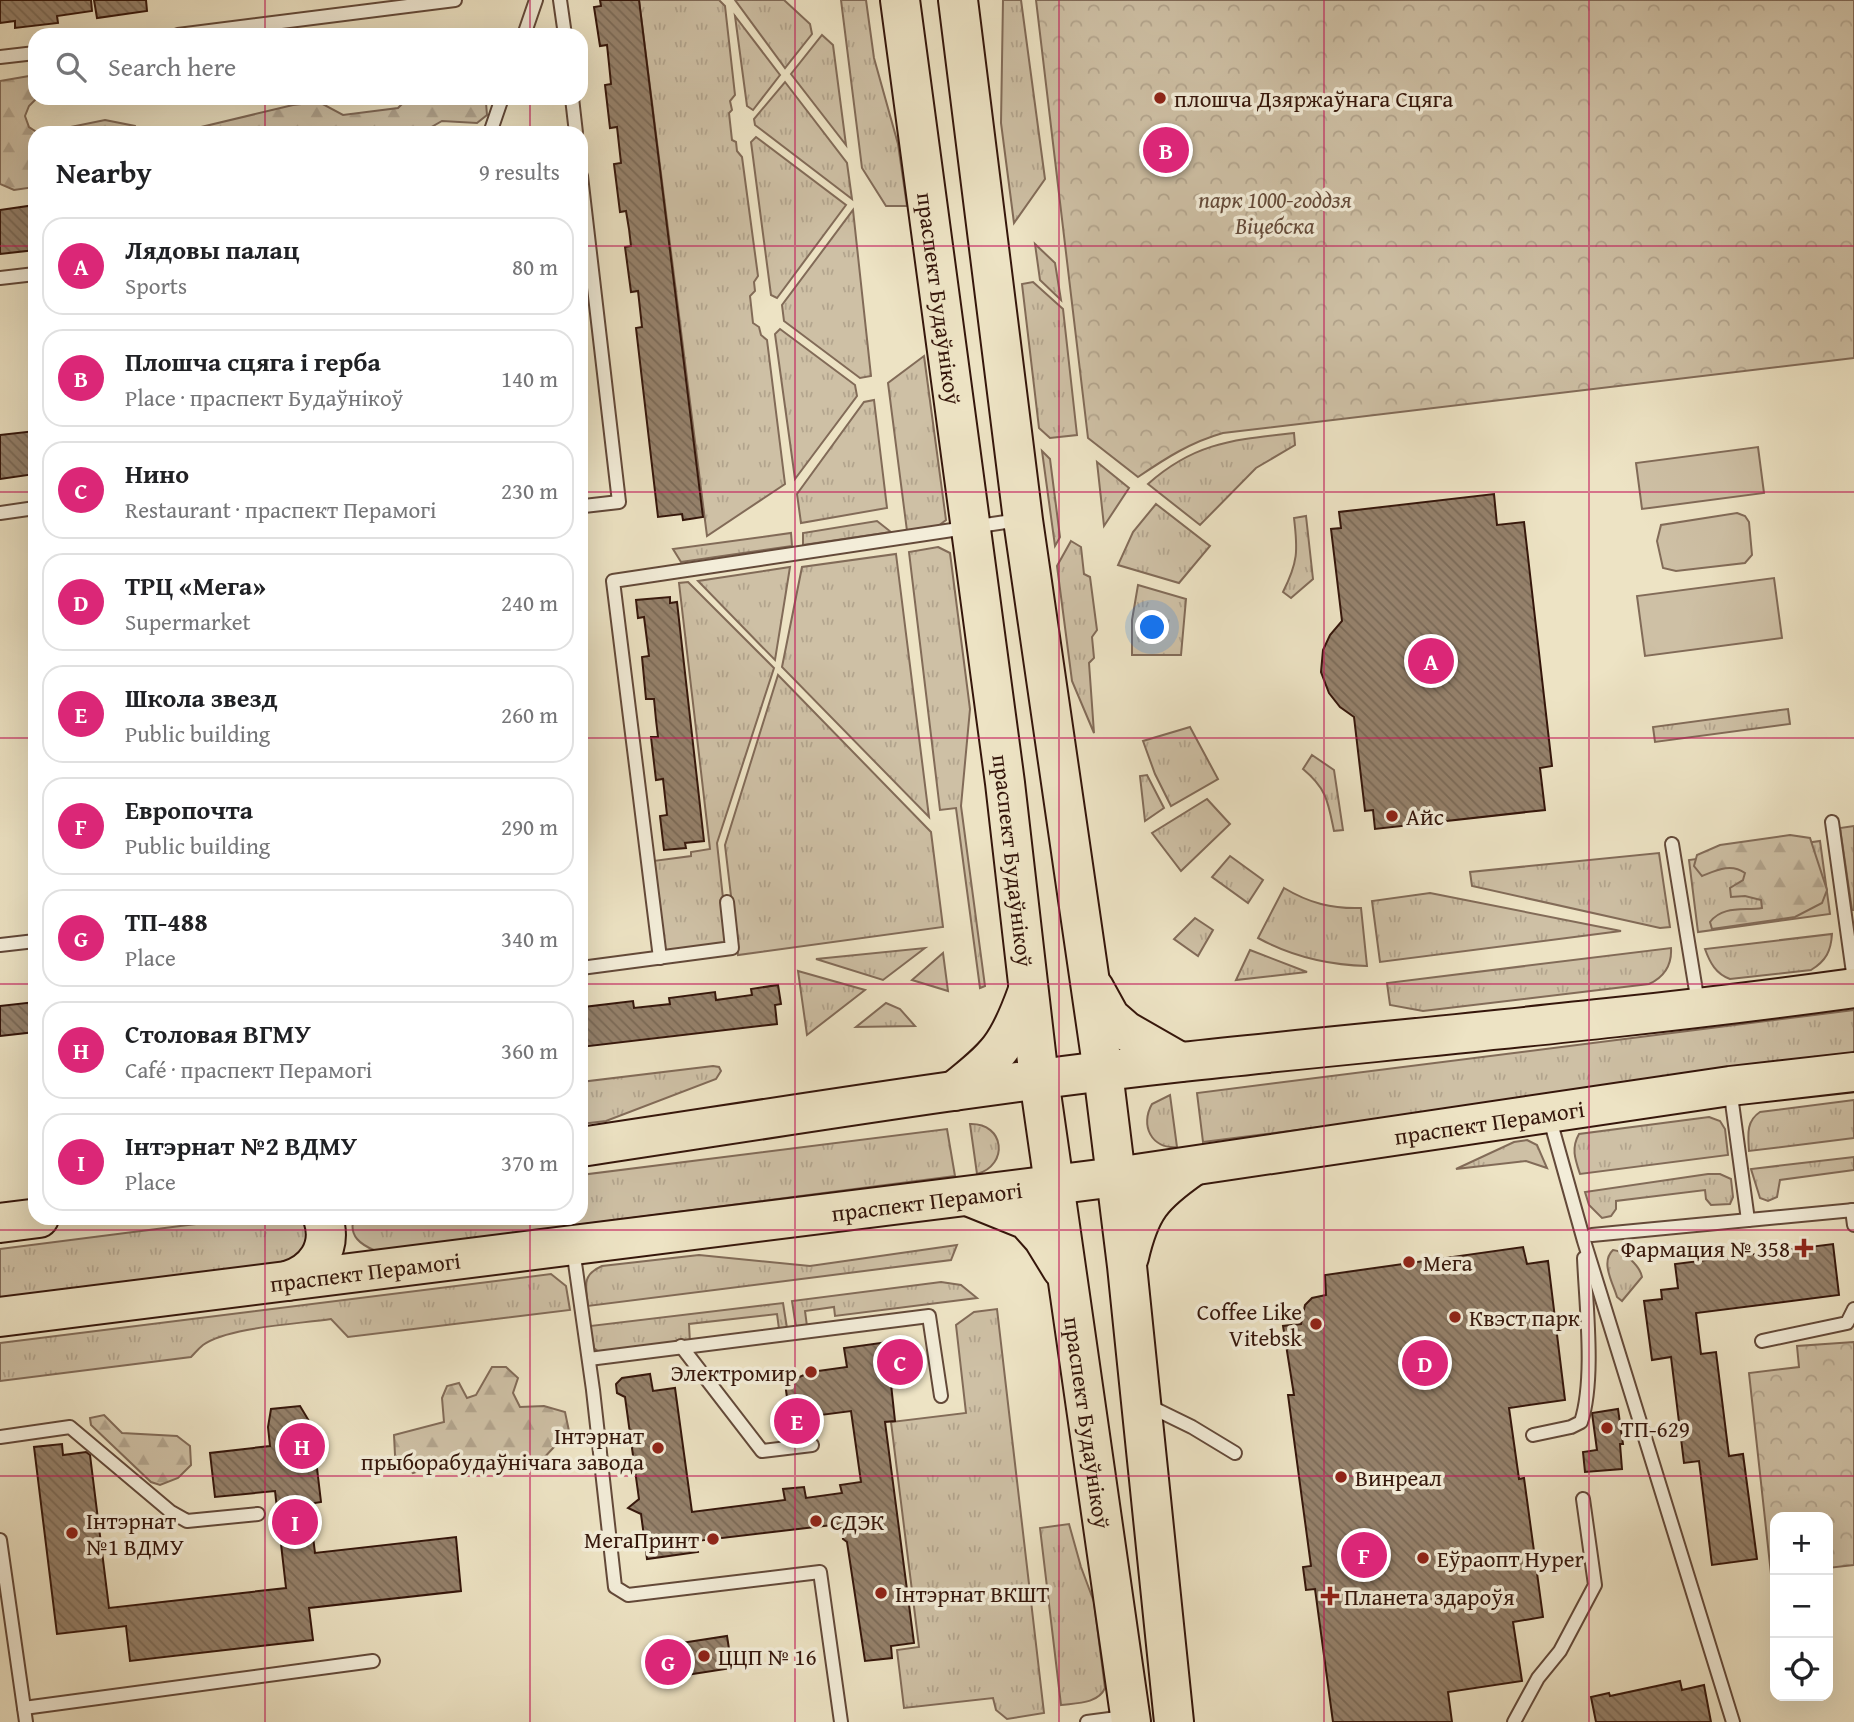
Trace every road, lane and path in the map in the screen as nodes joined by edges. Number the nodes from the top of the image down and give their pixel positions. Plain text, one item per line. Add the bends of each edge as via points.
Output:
1 (455, 0) edge
2 (536, 0) edge
3 (561, 0) edge
4 (900, 0) edge
5 (958, 0) edge
6 (233, 28) edge
7 (526, 28) edge
8 (564, 28) edge
9 (28, 54) edge
10 (0, 57) edge
11 (500, 105) edge
12 (573, 105) edge
13 (492, 126) edge
14 (575, 126) edge
15 (588, 236) edge
16 (28, 275) edge
17 (0, 278) edge
18 (588, 506) edge
19 (28, 509) edge
20 (0, 513) edge
21 (1023, 520) junction
22 (971, 528) junction
23 (1832, 822) dead end
24 (1672, 844) dead end
25 (727, 902) dead end
26 (28, 943) edge
27 (0, 946) edge
28 (660, 958) junction
29 (588, 967) edge
30 (1089, 978) junction
31 (1854, 980) edge
32 (1029, 988) junction
33 (1854, 988) edge
34 (1699, 1009) junction
35 (1180, 1062) junction
36 (1103, 1072) junction
37 (1854, 1072) edge
38 (1039, 1079) junction
39 (1730, 1086) junction
40 (954, 1091) junction
41 (1548, 1112) junction
42 (588, 1146) edge
43 (1193, 1167) junction
44 (1116, 1177) junction
45 (1054, 1185) junction
46 (968, 1196) junction
47 (1853, 1210) edge
48 (28, 1220) edge
49 (1748, 1220) junction
50 (0, 1223) edge
51 (324, 1225) edge
52 (339, 1225) edge
53 (1854, 1225) edge
54 (1588, 1238) junction
55 (573, 1245) junction
56 (1127, 1266) junction
57 (384, 1269) junction
58 (1066, 1275) junction
59 (287, 1281) junction
60 (1854, 1309) edge
61 (0, 1317) edge
62 (1762, 1341) dead end
63 (681, 1346) junction
64 (589, 1359) junction
65 (940, 1396) dead end
66 (1141, 1401) junction
67 (1533, 1435) dead end
68 (0, 1437) edge
69 (812, 1445) dead end
70 (1234, 1453) dead end
71 (1583, 1499) dead end
72 (258, 1514) dead end
73 (0, 1540) edge
74 (373, 1661) dead end
75 (24, 1708) junction
76 (1130, 1719) edge
77 (26, 1722) edge
78 (841, 1722) edge
79 (1087, 1722) edge
80 (1174, 1722) edge
81 (1514, 1722) edge
82 (1733, 1722) edge

1 - 6 lane
2 - 7 lane
3 - 8 lane
4 - 22 main road, праспект Будаўнікоў
5 - 21 main road
9 - 10 lane
11 - 13 lane
12 - 14 lane
15 - 18 lane via 619,502
16 - 17 lane
19 - 20 lane
21 - 22 lane
21 - 30 main road
22 - 28 lane via 613,581
22 - 32 main road, праспект Будаўнікоў
23 - 31 lane
24 - 34 lane
25 - 28 lane via 732,948
26 - 27 lane
28 - 29 lane
30 - 35 main road via 1110,1017
30 - 36 main road
32 - 38 main road, праспект Будаўнікоў
32 - 40 main road via 1003,1048
33 - 34 main road
34 - 35 main road
35 - 36 main road
36 - 38 main road
36 - 44 main road
37 - 39 main road, праспект Перамогі
38 - 40 main road
38 - 45 main road, праспект Будаўнікоў
39 - 41 main road, праспект Перамогі
39 - 49 lane
40 - 42 main road
41 - 43 main road, праспект Перамогі
41 - 54 lane
43 - 44 main road, праспект Перамогі
43 - 56 main road via 1149,1203 1135,1228
44 - 45 main road, праспект Перамогі
44 - 56 main road
45 - 46 main road, праспект Перамогі
45 - 58 main road, праспект Будаўнікоў
46 - 55 main road, праспект Перамогі
46 - 58 main road via 1027,1220
47 - 49 lane
47 - 53 lane
48 - 50 main road
49 - 54 lane
51 - 59 main road via 322,1255 308,1272
52 - 57 main road via 347,1250 363,1264
54 - 67 lane via 1586,1408 1581,1422 1572,1427
54 - 82 lane
55 - 57 main road, праспект Перамогі
55 - 64 lane
56 - 66 main road
57 - 59 main road, праспект Перамогі
58 - 76 main road, праспект Будаўнікоў
59 - 61 main road, праспект Перамогі
60 - 62 lane via 1847,1323
63 - 64 lane
63 - 65 lane via 929,1316
63 - 69 lane via 762,1451
64 - 78 lane via 615,1587 628,1595 820,1572
66 - 70 lane
66 - 80 main road
68 - 72 lane via 70,1427 187,1521
71 - 81 lane via 1595,1585
73 - 75 lane
74 - 75 lane
75 - 77 lane
76 - 79 lane

